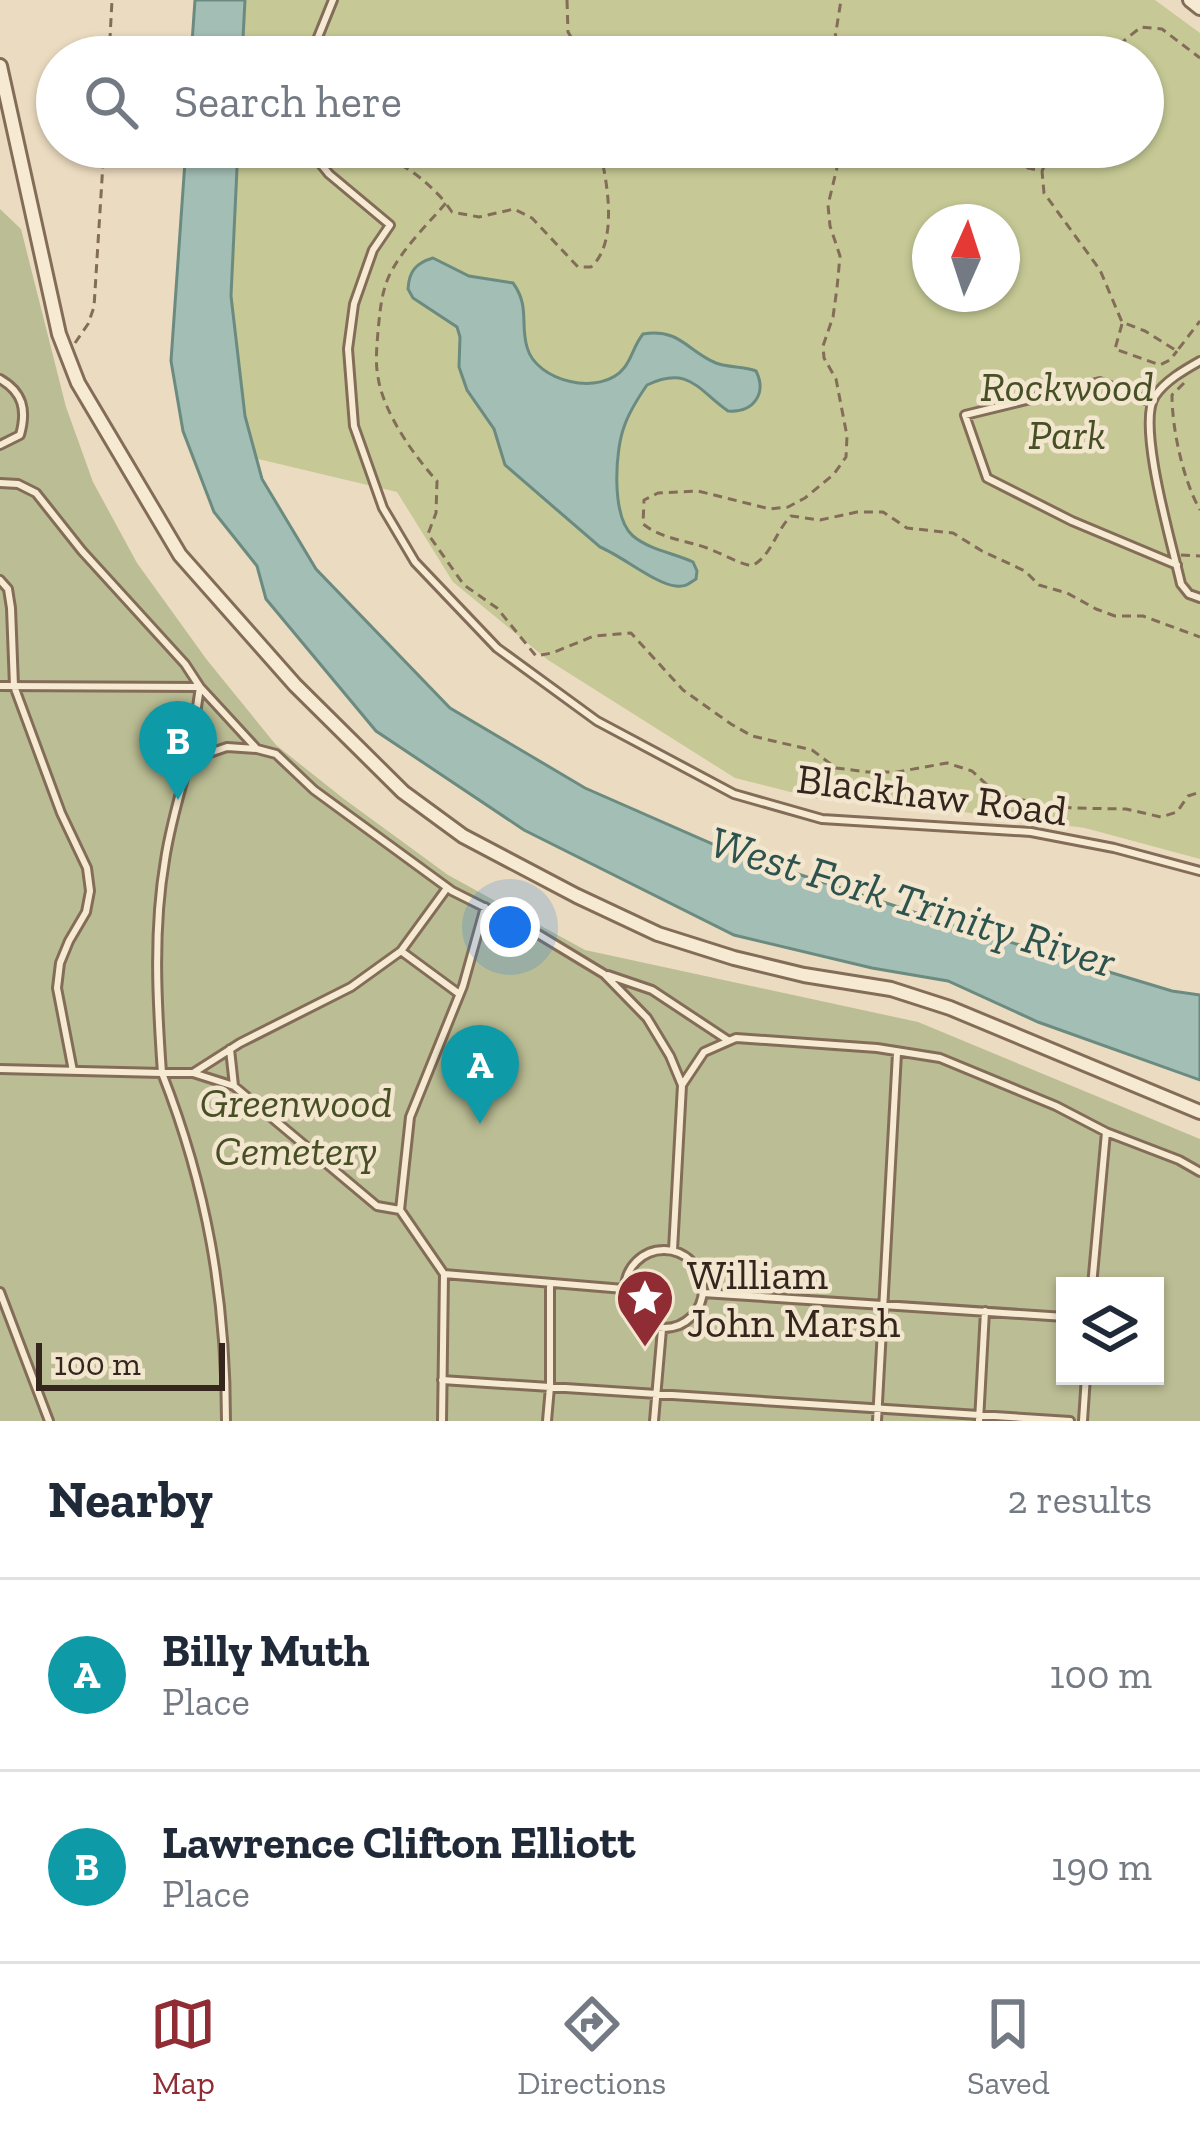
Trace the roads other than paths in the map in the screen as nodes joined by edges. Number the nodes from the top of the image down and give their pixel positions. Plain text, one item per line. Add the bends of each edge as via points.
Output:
1 (332, 0) edge
2 (1190, 0) edge
3 (1200, 8) edge
4 (318, 36) edge
5 (0, 66) edge
6 (324, 168) edge
7 (1200, 361) edge
8 (0, 379) edge
9 (1151, 402) junction
10 (0, 446) edge
11 (0, 483) edge
12 (1177, 566) junction
13 (0, 580) edge
14 (1200, 598) edge
15 (0, 686) edge
16 (14, 686) junction
17 (200, 687) junction
18 (257, 749) junction
19 (189, 760) junction
20 (1200, 871) edge
21 (447, 888) junction
22 (484, 907) junction
23 (401, 951) junction
24 (604, 974) junction
25 (458, 993) junction
26 (729, 1041) junction
27 (230, 1049) junction
28 (897, 1052) junction
29 (0, 1070) edge
30 (73, 1071) junction
31 (162, 1072) junction
32 (193, 1073) junction
33 (682, 1085) junction
34 (233, 1086) junction
35 (1200, 1112) edge
36 (1106, 1132) junction
37 (1200, 1172) edge
38 (400, 1210) junction
39 (673, 1250) junction
40 (444, 1274) junction
41 (1093, 1277) edge
42 (550, 1285) junction
43 (624, 1289) junction
44 (0, 1292) edge
45 (703, 1293) junction
46 (885, 1304) junction
47 (985, 1311) junction
48 (1056, 1317) edge
49 (662, 1328) junction
50 (442, 1380) junction
51 (1085, 1385) edge
52 (550, 1388) junction
53 (655, 1394) junction
54 (878, 1408) junction
55 (979, 1418) edge
56 (49, 1421) edge
57 (226, 1421) edge
58 (442, 1421) edge
59 (548, 1421) edge
60 (654, 1421) edge
61 (877, 1421) edge
62 (1070, 1421) edge
63 (1083, 1421) edge

1 - 4 lane
2 - 3 street
5 - 35 street via 78,383 180,555 295,686 403,792 464,836 658,934 950,1007
6 - 20 lane, Blackhaw Road via 390,225 373,250 348,349 354,426 383,508 415,562 497,648 597,721 734,794 822,819 1031,832
7 - 9 lane
8 - 10 lane via 14,387 25,418 20,435
9 - 12 lane via 1155,470
9 - 12 lane via 1100,382 965,415 987,478
11 - 17 lane via 36,493
12 - 14 lane via 1181,584
13 - 16 lane via 11,608
15 - 16 lane
16 - 17 lane
16 - 30 lane via 90,891 57,988
17 - 18 lane
17 - 19 lane
18 - 19 lane via 227,747
18 - 21 lane via 276,754
19 - 31 lane via 160,900
21 - 22 lane
21 - 23 lane
22 - 24 lane
22 - 25 lane
23 - 25 lane
23 - 27 lane via 351,987
24 - 26 lane via 652,990
24 - 33 lane via 647,1018
25 - 38 lane via 410,1117
26 - 28 lane
26 - 33 lane via 704,1052
27 - 32 lane
27 - 34 lane
28 - 36 lane via 940,1058
28 - 46 lane
29 - 30 lane
30 - 31 lane
31 - 32 lane
31 - 57 lane via 211,1230
32 - 34 lane
33 - 39 lane
34 - 38 lane via 377,1205
36 - 37 lane
36 - 41 lane
38 - 40 lane
39 - 43 lane via 637,1258
39 - 45 lane via 696,1266
40 - 42 lane
40 - 50 lane
42 - 43 lane
42 - 52 lane
43 - 49 lane via 640,1320
44 - 56 lane
45 - 46 lane
45 - 49 lane via 690,1318
46 - 47 lane
46 - 54 lane
47 - 48 lane
47 - 55 lane
49 - 53 lane
50 - 52 lane
50 - 58 lane
51 - 63 lane
52 - 53 lane
52 - 59 lane
53 - 54 lane
53 - 60 lane
54 - 55 lane
54 - 61 lane
55 - 62 lane

